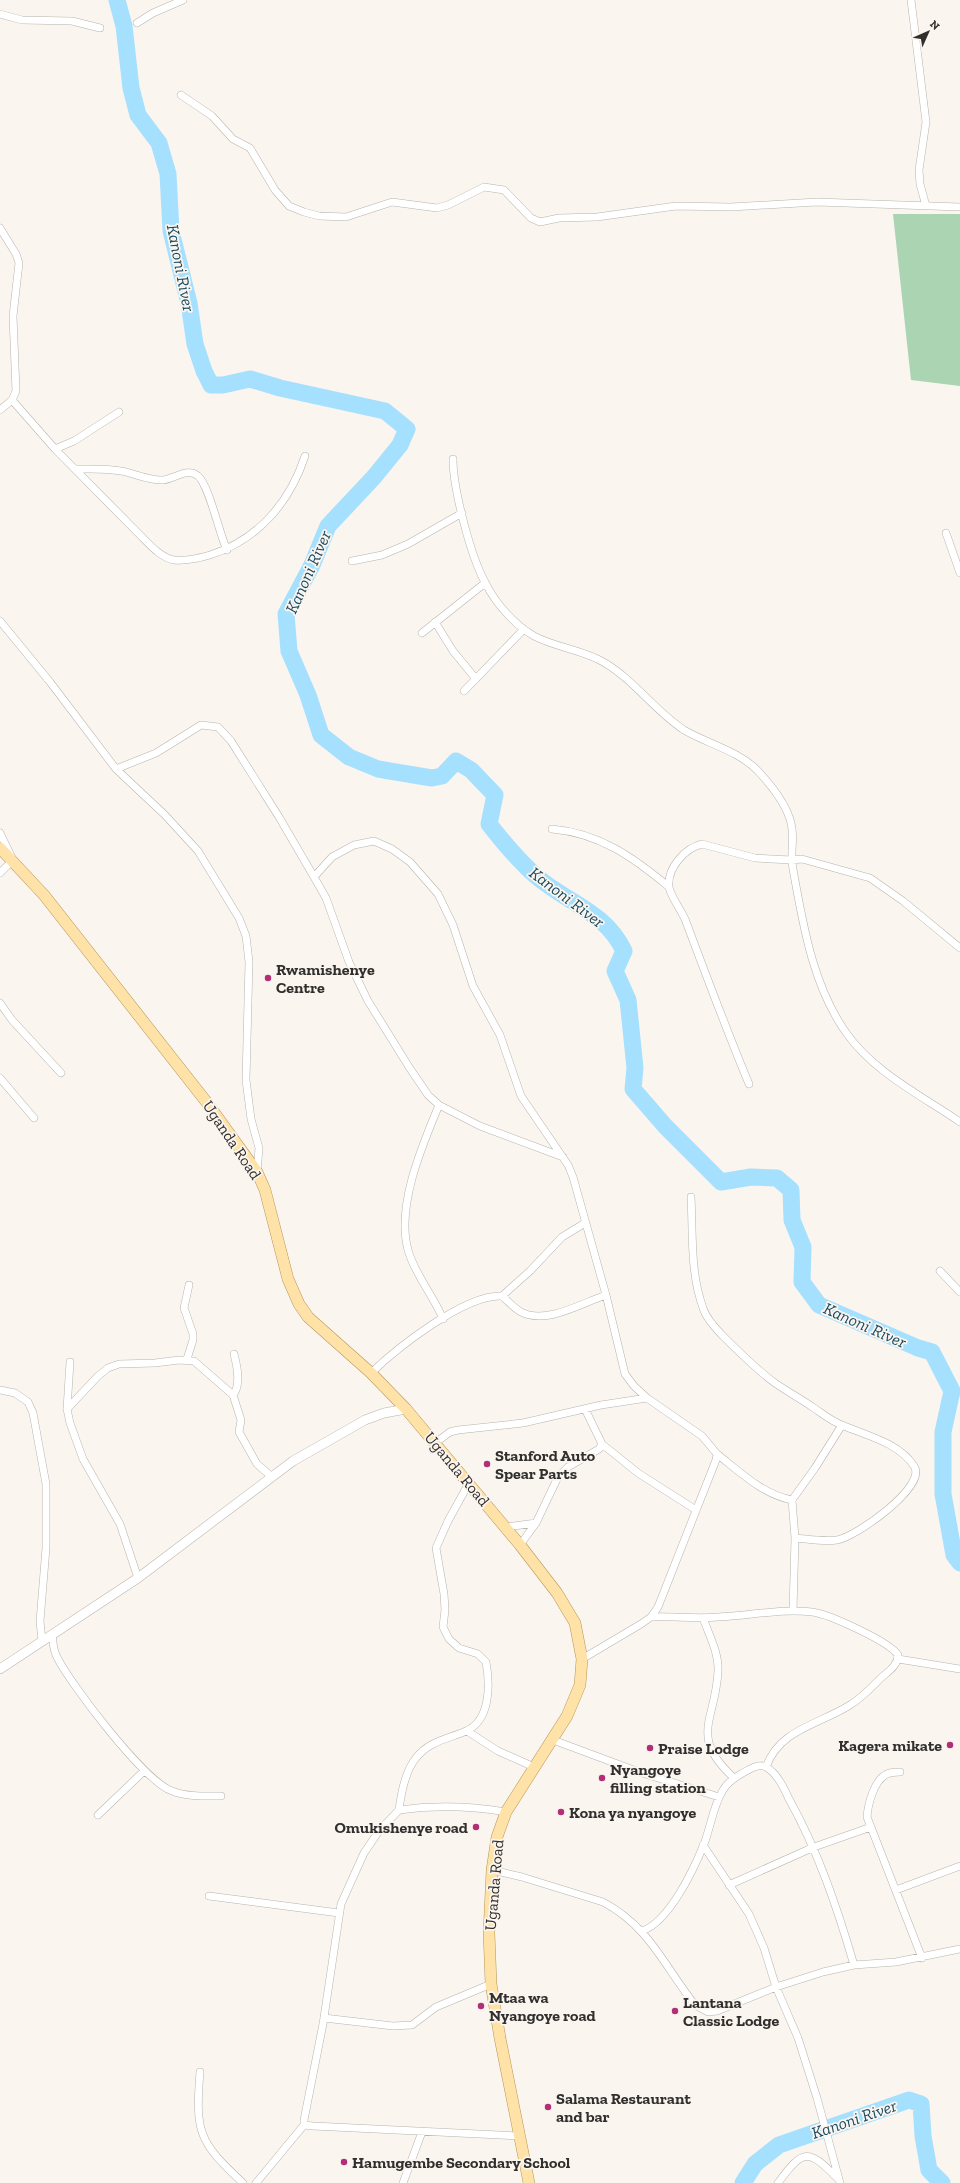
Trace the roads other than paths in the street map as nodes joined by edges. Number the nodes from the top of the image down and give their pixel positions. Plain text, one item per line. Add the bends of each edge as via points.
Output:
1 (184, 0) edge
2 (911, 0) edge
3 (0, 14) edge
4 (137, 23) dead end
5 (100, 28) dead end
6 (181, 95) dead end
7 (926, 206) junction
8 (960, 207) edge
9 (0, 228) edge
10 (12, 400) junction
11 (0, 410) edge
12 (119, 412) dead end
13 (55, 449) junction
14 (305, 456) dead end
15 (453, 459) dead end
16 (75, 469) junction
17 (462, 513) junction
18 (946, 533) dead end
19 (227, 550) junction
20 (352, 561) dead end
21 (960, 573) edge
22 (485, 583) junction
23 (435, 622) junction
24 (2, 626) edge
25 (524, 629) junction
26 (422, 633) dead end
27 (476, 679) junction
28 (464, 691) dead end
29 (116, 769) junction
30 (552, 830) dead end
31 (0, 833) edge
32 (0, 848) edge
33 (13, 860) junction
34 (791, 860) junction
35 (0, 873) edge
36 (314, 877) junction
37 (669, 887) junction
38 (960, 948) edge
39 (0, 1003) edge
40 (61, 1073) dead end
41 (0, 1078) edge
42 (749, 1084) dead end
43 (439, 1105) junction
44 (34, 1118) dead end
45 (960, 1122) edge
46 (563, 1157) junction
47 (257, 1172) junction
48 (692, 1197) dead end
49 (585, 1223) junction
50 (940, 1271) dead end
51 (189, 1285) dead end
52 (960, 1292) edge
53 (606, 1295) junction
54 (502, 1296) junction
55 (443, 1319) junction
56 (234, 1354) dead end
57 (185, 1360) junction
58 (70, 1362) dead end
59 (371, 1373) junction
60 (0, 1390) edge
61 (233, 1395) junction
62 (647, 1398) junction
63 (66, 1409) junction
64 (406, 1409) junction
65 (585, 1409) junction
66 (842, 1425) junction
67 (435, 1443) junction
68 (602, 1444) junction
69 (717, 1454) junction
70 (272, 1477) junction
71 (469, 1483) junction
72 (792, 1500) junction
73 (696, 1510) junction
74 (536, 1523) junction
75 (506, 1528) junction
76 (795, 1538) junction
77 (520, 1545) junction
78 (138, 1578) junction
79 (794, 1611) junction
80 (651, 1617) junction
81 (703, 1618) junction
82 (52, 1634) junction
83 (42, 1641) junction
84 (582, 1659) junction
85 (898, 1659) junction
86 (0, 1669) edge
87 (960, 1669) edge
88 (467, 1730) junction
89 (553, 1740) junction
90 (534, 1767) junction
91 (766, 1767) junction
92 (144, 1771) junction
93 (900, 1772) dead end
94 (734, 1778) junction
95 (221, 1796) dead end
96 (719, 1798) junction
97 (399, 1810) junction
98 (506, 1812) junction
99 (98, 1815) dead end
100 (871, 1827) junction
101 (703, 1845) junction
102 (814, 1847) junction
103 (960, 1866) edge
104 (492, 1870) junction
105 (729, 1885) junction
106 (896, 1890) junction
107 (209, 1896) dead end
108 (339, 1913) junction
109 (642, 1931) junction
110 (960, 1949) edge
111 (922, 1958) junction
112 (854, 1965) junction
113 (492, 1984) junction
114 (776, 1988) junction
115 (324, 2018) junction
116 (200, 2072) dead end
117 (304, 2125) junction
118 (422, 2132) junction
119 (519, 2136) junction
120 (839, 2181) edge
121 (243, 2183) edge
122 (256, 2183) edge
123 (403, 2183) edge
124 (529, 2183) edge
125 (778, 2183) edge

1 - 4 street
2 - 7 street via 926,122 926,136 919,170
3 - 5 street via 22,20 72,21
6 - 7 street via 212,116 233,139 250,148 275,190 289,206 319,216 346,217 392,202 437,208 484,186 504,190 531,218 540,222 676,206 731,207 817,202
7 - 8 street
9 - 10 street via 19,263 13,316 16,391
10 - 11 street
10 - 13 street
12 - 13 street via 74,441
13 - 16 street
14 - 19 street via 296,480 276,511 262,525
15 - 17 street via 453,477
16 - 19 street via 140,535 164,555 174,560 188,559
16 - 19 street via 120,471 162,480 194,473 200,478 207,493
17 - 20 street via 408,544 382,555
17 - 22 street
18 - 21 street
22 - 23 street
22 - 25 street via 496,600
23 - 26 street
23 - 27 street via 453,651
24 - 29 street via 50,682
25 - 27 street
25 - 34 street via 536,637 606,663 684,729 741,757 758,770 783,805 790,820
27 - 28 street
29 - 36 street via 156,753 201,725 218,727 231,742 279,817
29 - 47 street via 165,815 198,851 239,918 246,936 250,977 246,1080 251,1120 259,1148
30 - 37 street via 587,835 609,844
31 - 33 street
32 - 33 main road, Uganda Road
33 - 35 street
33 - 47 main road, Uganda Road via 44,895 208,1104
34 - 37 street via 755,858 702,844 694,846 677,862 672,870
34 - 38 street via 802,859 870,878 903,901
34 - 45 street via 811,954 836,1017 848,1036 884,1070
36 - 43 street via 326,898 368,1001 408,1068 428,1095
36 - 46 street via 332,857 354,845 374,841 392,849 410,862 438,894 453,925 473,986 500,1035 521,1096
37 - 42 street via 684,918
39 - 40 street via 12,1020
41 - 44 street
43 - 46 street via 480,1126
43 - 55 street via 412,1179 406,1209 406,1232 408,1250 415,1268
46 - 49 street via 578,1189
47 - 59 main road, Uganda Road via 270,1209 288,1279 299,1304 322,1330
48 - 66 street via 693,1263 703,1310 716,1328 754,1366 775,1383
49 - 53 street
49 - 54 street via 562,1236 530,1271
50 - 52 street
51 - 57 street via 184,1308 193,1340
53 - 54 street via 542,1316 520,1311
53 - 62 street via 626,1374
54 - 55 street via 485,1297
55 - 59 street via 404,1345
56 - 61 street via 237,1382
57 - 61 street via 194,1361
57 - 63 street via 119,1364 108,1368
58 - 63 street
59 - 64 main road, Uganda Road
60 - 83 street via 15,1393 28,1402 33,1413 46,1484 46,1548 40,1621
61 - 70 street via 241,1420 239,1432 257,1464
62 - 65 street
62 - 69 street via 702,1436
63 - 78 street via 83,1459 120,1524
64 - 67 main road, Uganda Road
64 - 70 street via 365,1420 293,1461
65 - 67 street via 523,1423 458,1430 450,1432
65 - 68 street
66 - 72 street
66 - 76 street via 877,1438 901,1452 916,1468 915,1481 879,1518 851,1535 838,1540
67 - 71 main road, Uganda Road
68 - 73 street via 638,1473
68 - 74 street via 558,1477
69 - 72 street via 758,1486
69 - 73 street
70 - 78 street
71 - 75 main road, Uganda Road
71 - 88 street via 436,1548 444,1594 443,1627 449,1639 459,1648 478,1654 486,1662 488,1689 485,1706 478,1721
72 - 76 street
73 - 80 street via 667,1588
74 - 75 street
74 - 77 street
75 - 77 main road, Uganda Road
76 - 79 street
77 - 84 main road, Uganda Road via 570,1612 578,1633
78 - 82 street
79 - 81 street
79 - 85 street via 814,1612 839,1621 886,1643 895,1651
80 - 81 street
80 - 84 street
81 - 94 street via 718,1661 716,1687 708,1724 710,1746 714,1757
82 - 83 street
82 - 92 street via 54,1648 65,1670
83 - 86 street
84 - 89 main road, Uganda Road via 580,1685
85 - 87 street
85 - 91 street via 895,1665 851,1705 781,1742 771,1754
88 - 90 street via 498,1751
88 - 97 street via 441,1739 416,1758 407,1778
89 - 90 main road, Uganda Road
89 - 96 street
90 - 98 main road, Uganda Road
91 - 94 street via 754,1768
91 - 102 street via 782,1786
92 - 95 street via 155,1782 172,1791 189,1795
92 - 99 street
93 - 100 street via 886,1774 877,1785 868,1807 867,1817
94 - 96 street
96 - 101 street
97 - 98 street via 470,1806
97 - 108 street via 379,1831 364,1853
98 - 104 main road, Uganda Road via 496,1837
100 - 102 street
100 - 106 street
101 - 105 street
101 - 109 street via 671,1905 655,1924
102 - 105 street
102 - 112 street
103 - 106 street
104 - 109 street via 603,1902
104 - 113 main road, Uganda Road via 489,1933
105 - 114 street via 749,1914 764,1948
106 - 111 street
107 - 108 street
108 - 115 street
109 - 114 street via 700,2009 717,2011
110 - 111 street
111 - 112 street
112 - 114 street via 823,1972
113 - 115 street via 436,2007 412,2025 393,2026
113 - 119 main road, Uganda Road
114 - 120 street via 798,2038
115 - 117 street
116 - 121 street via 198,2122 205,2140 218,2160
117 - 118 street
117 - 122 street
118 - 119 street
118 - 123 street
119 - 124 main road, Uganda Road
120 - 125 street via 818,2159 804,2156 796,2161

